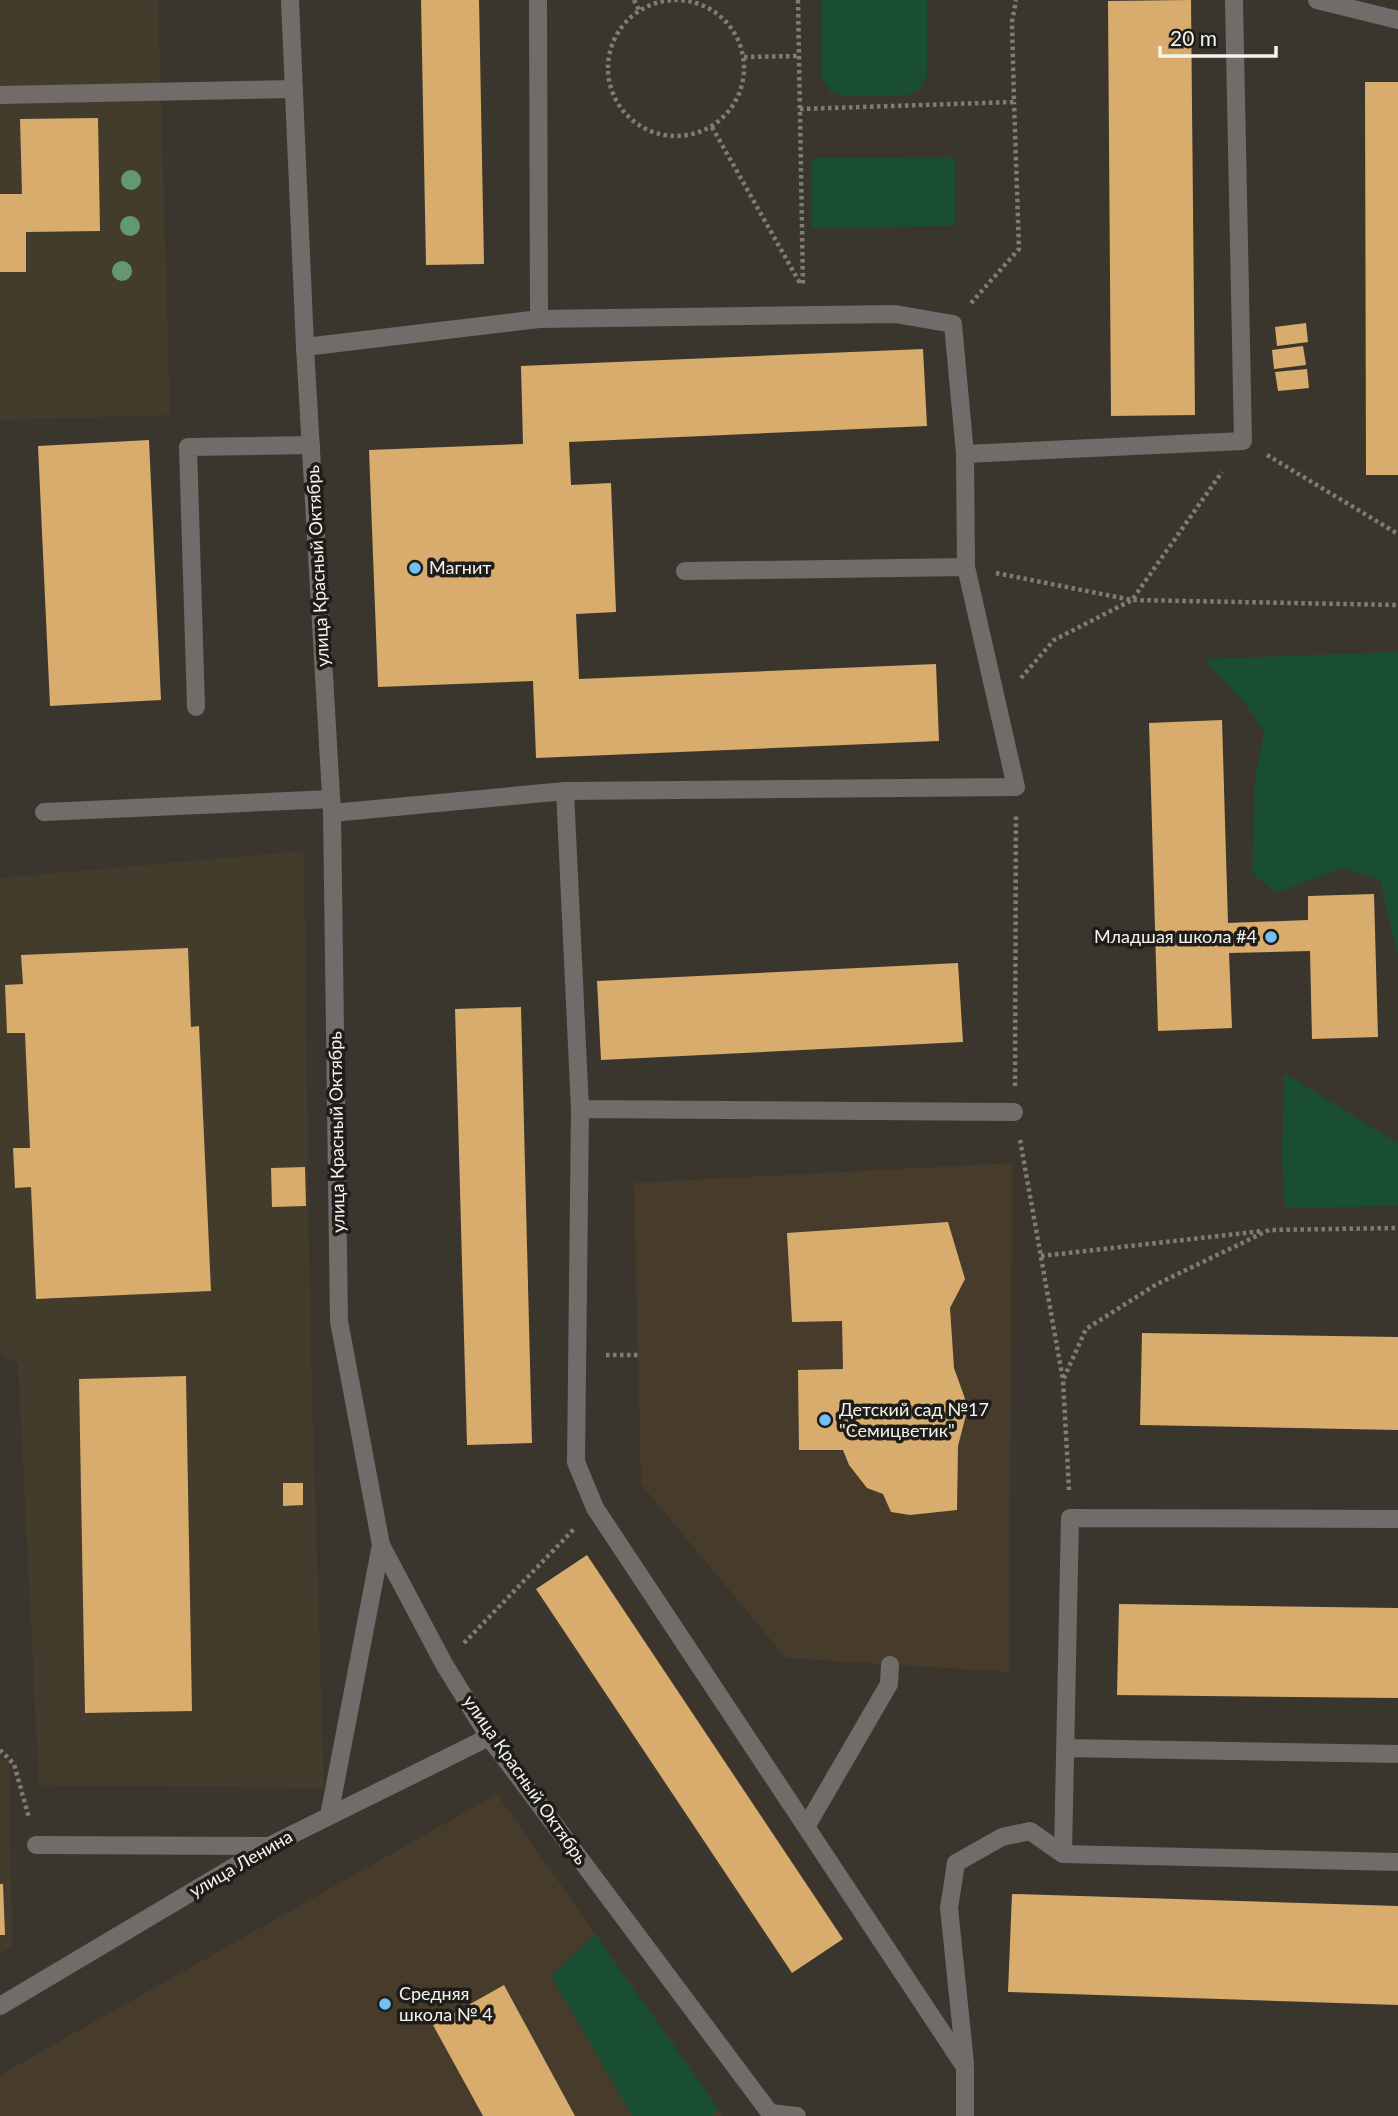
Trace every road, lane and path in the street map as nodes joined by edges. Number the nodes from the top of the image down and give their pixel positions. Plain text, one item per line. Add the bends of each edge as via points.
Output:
1 (290, 0) edge
2 (538, 0) edge
3 (634, 0) edge
4 (798, 0) edge
5 (1016, 0) edge
6 (1234, 0) edge
7 (1317, 0) edge
8 (703, 3) edge
9 (639, 10) junction
10 (1398, 20) edge
11 (798, 56) junction
12 (744, 57) junction
13 (294, 89) junction
14 (0, 95) edge
15 (1014, 102) junction
16 (800, 109) junction
17 (712, 127) junction
18 (539, 320) junction
19 (953, 324) junction
20 (305, 347) junction
21 (1244, 441) junction
22 (311, 445) junction
23 (965, 454) junction
24 (1398, 534) edge
25 (966, 567) junction
26 (685, 570) dead end
27 (1132, 600) junction
28 (1398, 605) edge
29 (997, 706) junction
30 (196, 707) dead end
31 (1016, 787) junction
32 (565, 791) junction
33 (332, 806) junction
34 (44, 812) dead end
35 (580, 1109) junction
36 (1014, 1112) junction
37 (1398, 1227) edge
38 (1269, 1230) junction
39 (1041, 1256) junction
40 (1063, 1380) junction
41 (595, 1508) junction
42 (1070, 1518) junction
43 (1398, 1520) edge
44 (382, 1545) junction
45 (444, 1664) junction
46 (890, 1665) dead end
47 (489, 1737) junction
48 (1066, 1748) junction
49 (0, 1749) edge
50 (1398, 1754) edge
51 (329, 1816) junction
52 (806, 1827) junction
53 (36, 1845) joint
54 (268, 1846) junction
55 (1063, 1854) junction
56 (1398, 1862) edge
57 (0, 2006) edge
58 (965, 2067) junction
59 (797, 2116) edge
60 (965, 2116) edge

1 - 13 street, улица Красный Октябрь
2 - 18 street
3 - 9 path
4 - 11 path
5 - 15 path via 1012,22
6 - 21 street
7 - 10 street
8 - 9 path via 664,0
8 - 12 path via 735,32
9 - 17 path via 620,28 609,53 609,79 618,104 636,124 660,135 687,136
11 - 12 path
11 - 16 path
12 - 17 path via 743,84 732,108
13 - 14 street
13 - 20 street, улица Красный Октябрь
15 - 16 path
15 - 19 path via 1019,249
16 - 17 path via 803,287
18 - 19 street via 895,314
18 - 20 street
19 - 23 street
20 - 22 street, улица Красный Октябрь
21 - 23 street
21 - 24 path
21 - 27 path
22 - 30 street via 188,447
22 - 33 street, улица Красный Октябрь
23 - 25 street
25 - 26 street
25 - 27 path
25 - 29 street
27 - 28 path
27 - 29 path via 1054,640
29 - 31 street
31 - 32 street
31 - 36 path
32 - 33 street
32 - 35 street
33 - 34 street
33 - 44 street, улица Красный Октябрь via 339,1321
35 - 36 street
35 - 41 street via 576,1462
36 - 39 path
37 - 38 path
38 - 39 path
38 - 40 path via 1157,1284 1086,1329
39 - 40 path
40 - 42 path
41 - 45 path
41 - 52 street
42 - 43 street
42 - 48 street
44 - 45 street, улица Красный Октябрь
44 - 51 street
45 - 47 street, улица Красный Октябрь
46 - 52 street via 889,1684
47 - 51 street, улица Ленина
47 - 59 street, улица Красный Октябрь via 770,2113
48 - 50 street
48 - 55 street
49 - 53 path via 14,1764
51 - 54 street, улица Ленина
52 - 58 street
53 - 54 street
54 - 57 street, улица Ленина
55 - 56 street
55 - 58 street via 1030,1831 1002,1837 956,1863 949,1908
58 - 60 street

